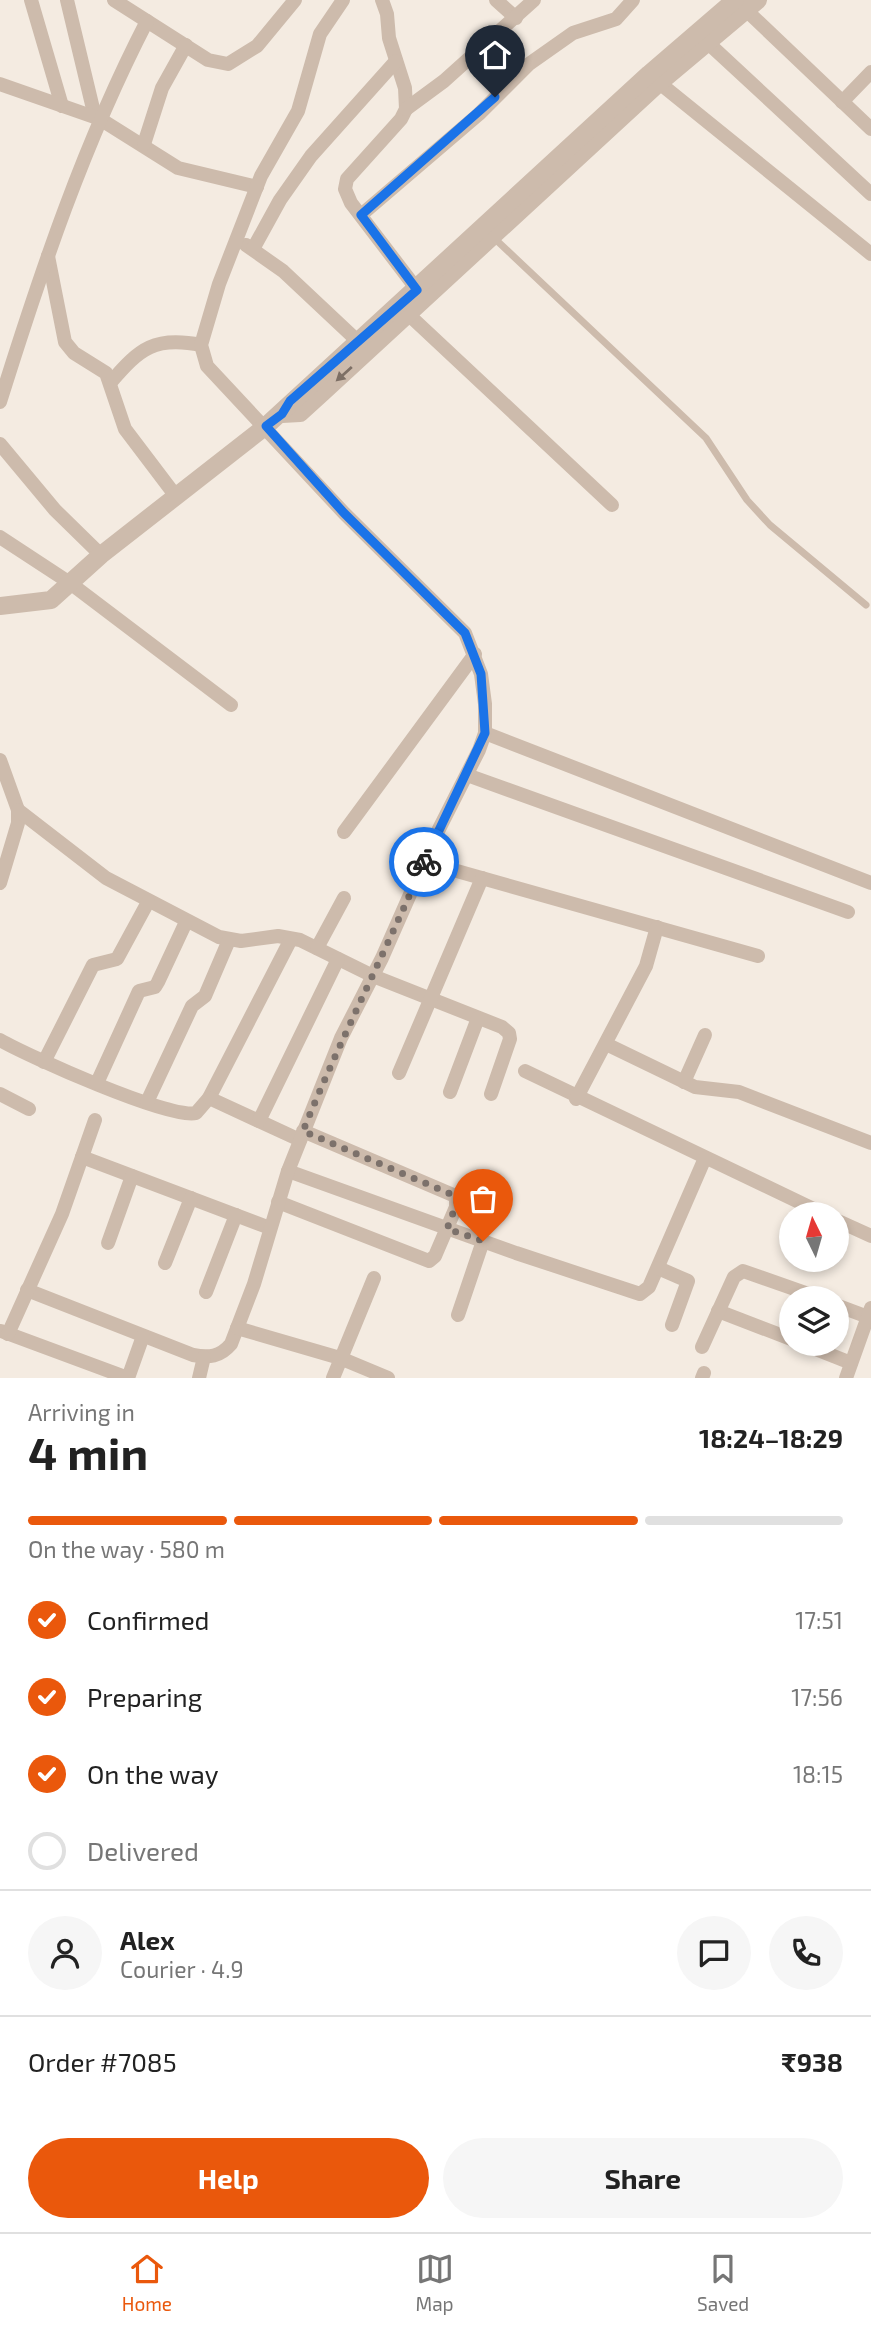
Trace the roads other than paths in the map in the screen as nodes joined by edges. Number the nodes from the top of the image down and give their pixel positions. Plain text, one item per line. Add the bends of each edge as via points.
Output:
1 (32, 0) edge
2 (67, 0) edge
3 (114, 0) edge
4 (295, 0) edge
5 (343, 0) edge
6 (496, 0) edge
7 (534, 0) edge
8 (633, 0) edge
9 (384, 1) edge
10 (744, 3) edge
11 (516, 18) junction
12 (147, 21) junction
13 (707, 42) junction
14 (186, 45) junction
15 (687, 49) junction
16 (396, 61) junction
17 (871, 72) edge
18 (654, 78) junction
19 (0, 84) edge
20 (842, 102) junction
21 (66, 108) junction
22 (406, 109) junction
23 (94, 117) junction
24 (871, 129) edge
25 (144, 144) junction
26 (257, 187) junction
27 (871, 194) edge
28 (361, 215) junction
29 (492, 236) junction
30 (236, 240) junction
31 (253, 249) junction
32 (871, 254) edge
33 (47, 256) junction
34 (421, 295) junction
35 (409, 315) junction
36 (201, 345) junction
37 (364, 347) junction
38 (111, 382) junction
39 (0, 402) edge
40 (266, 426) junction
41 (0, 444) edge
42 (175, 495) junction
43 (612, 505) dead end
44 (0, 537) edge
45 (101, 555) junction
46 (70, 583) junction
47 (866, 605) dead end
48 (0, 606) edge
49 (475, 654) junction
50 (231, 705) dead end
51 (485, 733) junction
52 (1, 767) edge
53 (467, 775) junction
54 (18, 810) junction
55 (344, 832) dead end
56 (426, 859) junction
57 (482, 878) junction
58 (0, 883) edge
59 (871, 883) edge
60 (344, 898) dead end
61 (148, 902) junction
62 (848, 912) dead end
63 (186, 922) junction
64 (657, 927) junction
65 (291, 939) junction
66 (229, 940) junction
67 (317, 948) junction
68 (758, 956) dead end
69 (338, 959) junction
70 (373, 976) junction
71 (431, 999) junction
72 (478, 1018) junction
73 (705, 1035) dead end
74 (0, 1040) edge
75 (606, 1044) junction
76 (44, 1062) junction
77 (524, 1071) dead end
78 (400, 1073) dead end
79 (684, 1082) junction
80 (97, 1083) junction
81 (450, 1092) dead end
82 (0, 1094) edge
83 (491, 1094) dead end
84 (209, 1098) junction
85 (576, 1098) junction
86 (147, 1102) junction
87 (29, 1109) dead end
88 (95, 1120) dead end
89 (259, 1121) junction
90 (301, 1136) junction
91 (871, 1143) edge
92 (82, 1157) junction
93 (705, 1158) junction
94 (288, 1171) junction
95 (132, 1176) junction
96 (191, 1198) junction
97 (278, 1202) junction
98 (798, 1202) edge
99 (236, 1215) junction
100 (849, 1226) edge
101 (270, 1228) junction
102 (447, 1229) junction
103 (871, 1236) edge
104 (483, 1241) junction
105 (108, 1242) dead end
106 (166, 1263) dead end
107 (658, 1268) junction
108 (374, 1278) dead end
109 (786, 1286) edge
110 (27, 1290) junction
111 (206, 1292) dead end
112 (849, 1308) edge
113 (718, 1311) junction
114 (869, 1312) edge
115 (458, 1315) dead end
116 (672, 1325) dead end
117 (237, 1328) junction
118 (4, 1332) edge
119 (779, 1334) edge
120 (143, 1336) junction
121 (702, 1347) dead end
122 (833, 1356) edge
123 (204, 1357) junction
124 (341, 1358) junction
125 (851, 1363) junction
126 (128, 1378) edge
127 (199, 1378) edge
128 (333, 1378) edge
129 (388, 1378) edge
130 (846, 1378) edge

1 - 21 street
2 - 23 street
3 - 12 street
4 - 14 street via 257,46 228,64 208,60
5 - 26 street via 320,34 298,111
6 - 11 street
7 - 11 street
8 - 28 street via 616,19 573,33 528,64 479,114
9 - 16 street
10 - 13 street
10 - 15 street
10 - 20 street
11 - 22 street
12 - 14 street
12 - 23 street
13 - 15 street
13 - 27 street
14 - 25 street via 162,88
15 - 18 street
16 - 22 street
16 - 31 street via 311,156
17 - 20 street
18 - 29 street
18 - 32 street
18 - 34 street
19 - 21 street
20 - 24 street
21 - 23 street
22 - 28 street via 347,179 346,195
23 - 25 street
23 - 33 street
25 - 26 street via 178,168
26 - 30 street
28 - 34 street
29 - 34 street
29 - 47 lane via 706,438 747,500 770,525
30 - 31 street
30 - 36 street
31 - 37 street via 306,291
33 - 38 street via 65,342 74,354 106,373
33 - 39 street
34 - 35 street
34 - 37 street
35 - 37 street
35 - 43 street
36 - 38 street via 158,343 135,355
36 - 40 street via 207,366
37 - 40 street via 300,413 282,414
38 - 42 street via 125,429
40 - 42 street
40 - 49 street via 344,513 465,633
41 - 45 street via 46,501
42 - 45 street
44 - 46 street
45 - 46 street
46 - 48 street via 51,600
46 - 50 street
49 - 51 street
49 - 55 street
51 - 53 street
51 - 59 street
52 - 54 street
53 - 56 street
53 - 62 street
54 - 58 street
54 - 61 street via 106,878
56 - 57 street
56 - 70 street
57 - 64 street
57 - 71 street
60 - 67 street
61 - 63 street
61 - 76 street via 117,959 93,965
63 - 66 street
63 - 80 street via 158,982 139,991
64 - 68 street
64 - 75 street via 646,966
65 - 66 street
65 - 67 street
65 - 84 street
66 - 86 street via 205,996 192,1006
67 - 69 street
69 - 70 street
69 - 89 street
70 - 71 street
70 - 90 street via 341,1038
71 - 72 street
71 - 78 street
72 - 81 street
72 - 83 street via 509,1033
73 - 79 street
74 - 76 street
75 - 79 street
75 - 85 street
76 - 80 street
77 - 85 street
79 - 91 street via 739,1092
80 - 86 street
82 - 87 street
84 - 86 street via 202,1109 189,1115
84 - 89 street
85 - 93 street
88 - 92 street
89 - 90 street
90 - 94 street
90 - 102 street via 453,1195 457,1202
92 - 95 street
92 - 110 street
93 - 98 street
93 - 107 street
94 - 97 street
94 - 102 street
95 - 96 street
95 - 105 street
96 - 99 street
96 - 106 street
97 - 101 street
97 - 102 street via 424,1261 432,1260
99 - 101 street
99 - 111 street
100 - 103 street
101 - 117 street
102 - 104 street
104 - 107 street via 640,1294
104 - 115 street
107 - 116 street via 688,1281
108 - 124 street
109 - 113 street via 743,1271 734,1277
110 - 118 street
110 - 120 street
112 - 114 street
113 - 119 street
113 - 121 street
114 - 125 street
117 - 123 street via 224,1352
117 - 124 street
118 - 126 street
120 - 123 street
120 - 126 street
122 - 125 street
123 - 127 street
124 - 128 street
124 - 129 street
125 - 130 street

